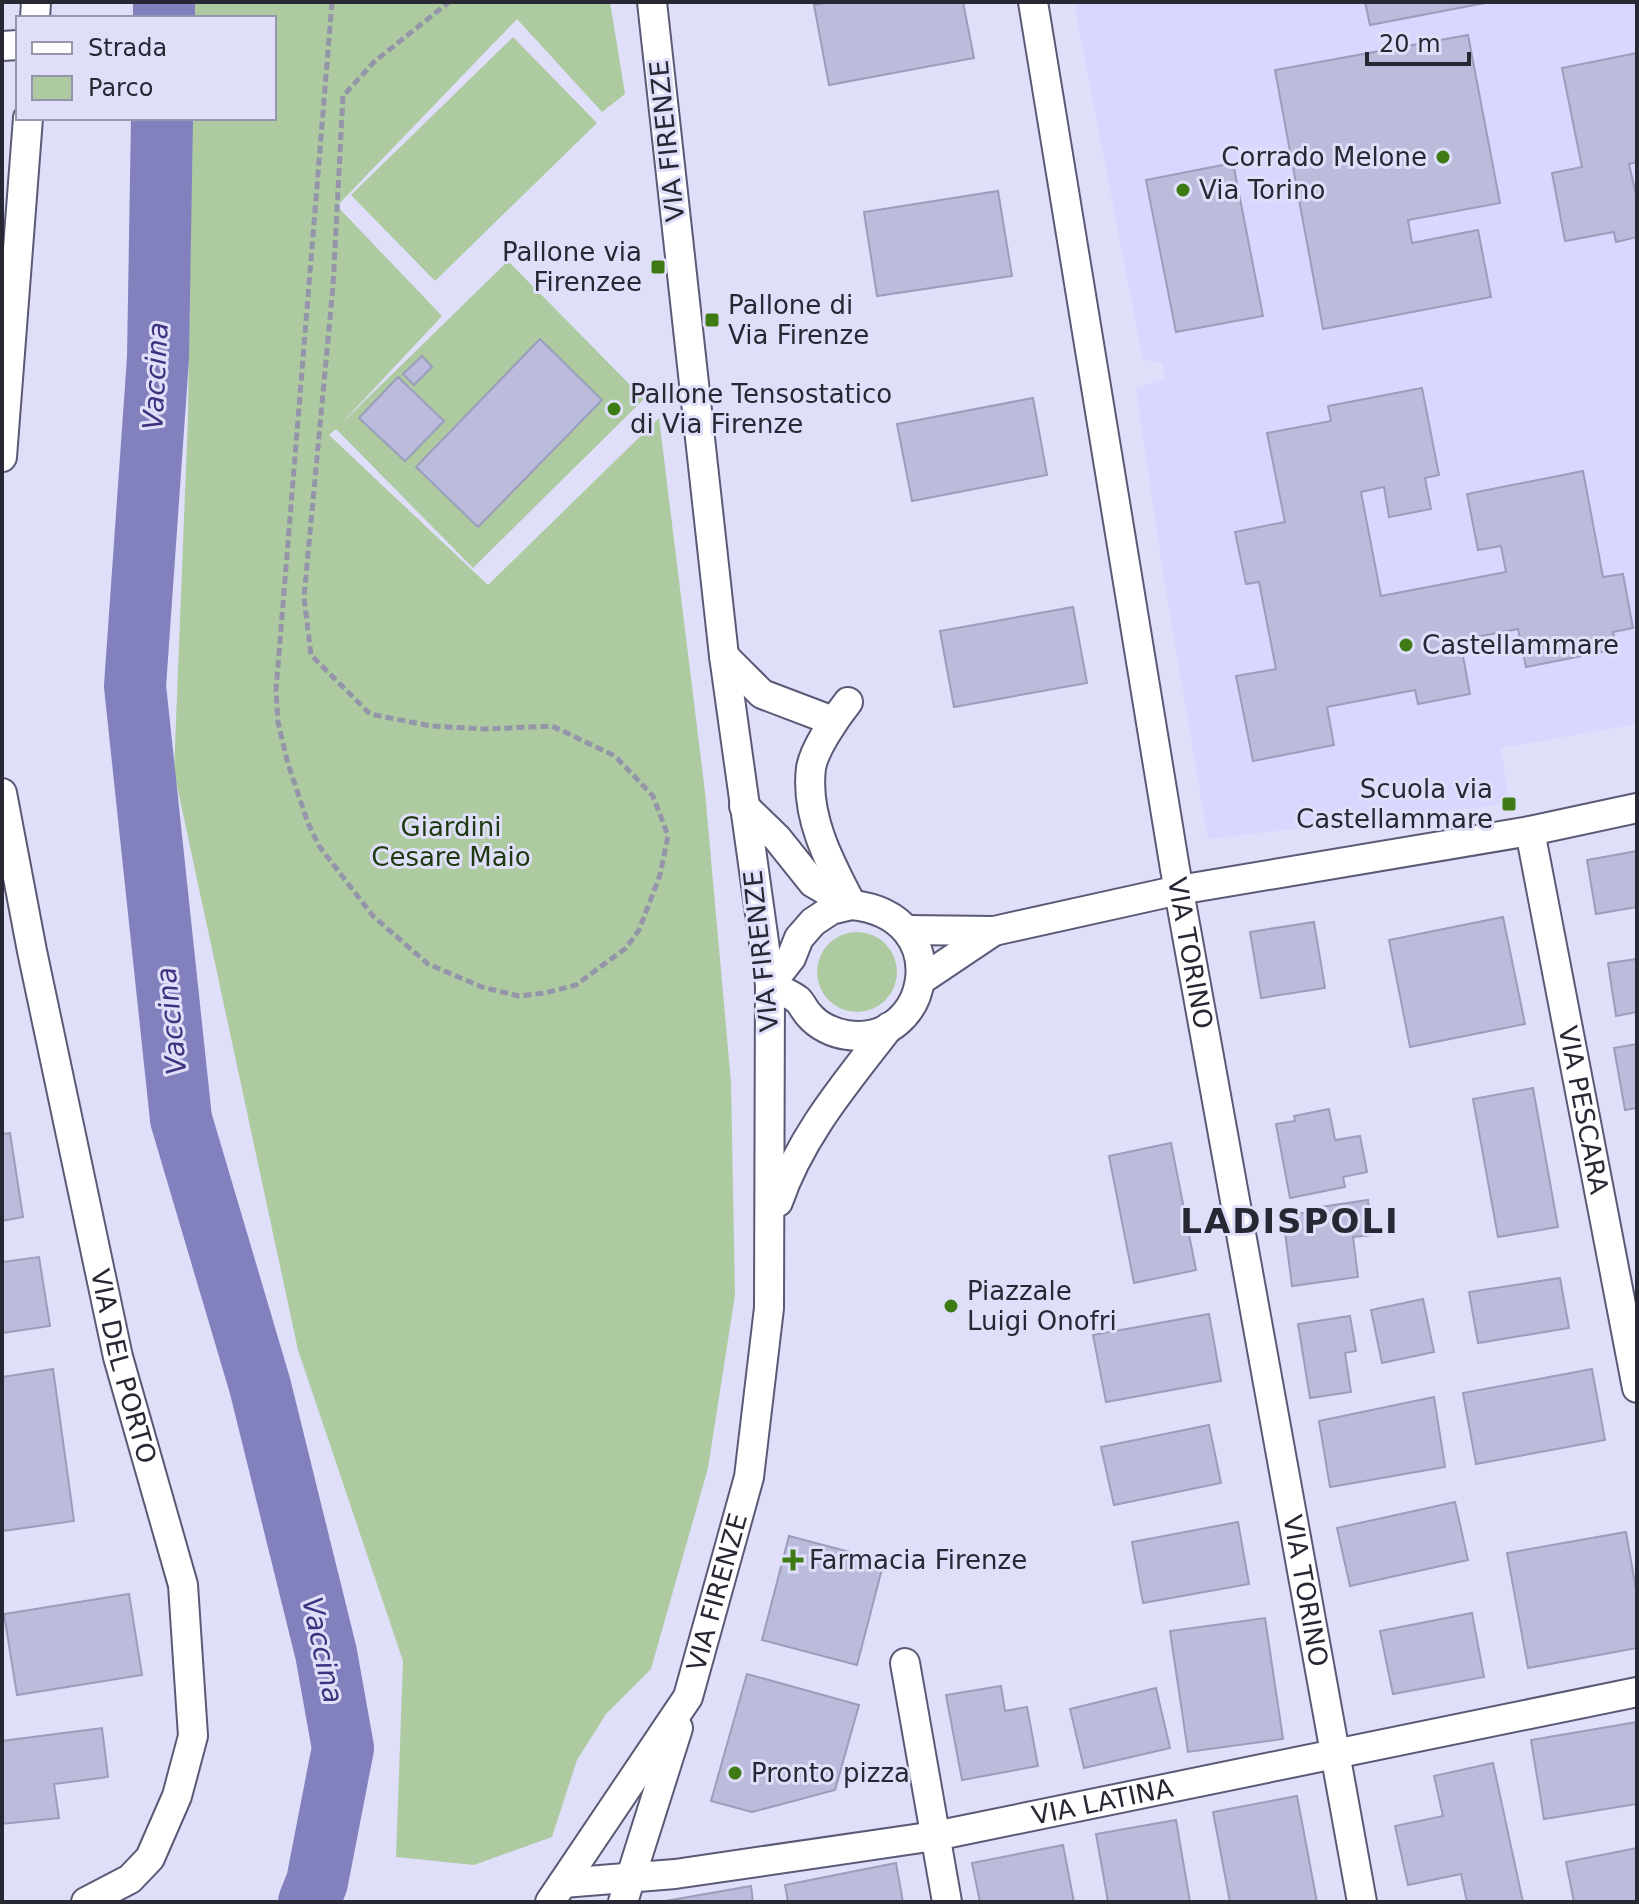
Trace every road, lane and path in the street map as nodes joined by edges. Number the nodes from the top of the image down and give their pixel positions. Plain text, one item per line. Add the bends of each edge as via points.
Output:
1 (332, 2) edge
2 (449, 2) edge
3 (652, 2) edge
4 (1033, 2) edge
5 (28, 120) edge
6 (2, 457) edge
7 (724, 656) junction
8 (2, 793) edge
9 (744, 806) junction
10 (1637, 808) edge
11 (1530, 831) junction
12 (1179, 890) junction
13 (852, 905) junction
14 (907, 930) junction
15 (994, 931) junction
16 (921, 980) junction
17 (770, 985) junction
18 (889, 1027) junction
19 (770, 1225) junction
20 (1637, 1388) edge
21 (905, 1663) dead end
22 (1637, 1692) edge
23 (688, 1697) junction
24 (1337, 1755) junction
25 (935, 1836) junction
26 (626, 1890) edge
27 (557, 1892) edge
28 (86, 1902) edge
29 (947, 1902) edge
30 (1362, 1902) edge

1 - 2 path via 276,690 278,722 319,846 373,916 428,964 519,996 576,985 626,948 639,930 668,836 653,796 615,756 552,726 431,726 370,714 311,655 304,597 333,286 343,96 374,62
3 - 7 street, VIA FIRENZE
4 - 12 street, VIA TORINO
5 - 6 street
7 - 9 street, VIA FIRENZE
7 - 13 street via 762,694 841,711 811,766 813,810 823,850
8 - 28 street, VIA DEL PORTO via 118,1357 183,1585 193,1736 177,1796 150,1858 130,1879
9 - 13 street via 813,883
9 - 17 street, VIA FIRENZE
10 - 11 street
11 - 12 street
11 - 20 street, VIA PESCARA
12 - 15 street
12 - 24 street, VIA TORINO
13 - 14 street via 873,907
13 - 17 street via 813,922
14 - 15 street
14 - 16 street via 921,962
15 - 16 street
16 - 18 street via 915,999
17 - 18 street via 798,1000 827,1029 869,1035
17 - 19 street, VIA FIRENZE
18 - 19 street via 818,1120 789,1169
19 - 23 street, VIA FIRENZE via 769,1308 749,1477
21 - 25 street
22 - 24 street, VIA LATINA
23 - 26 street
23 - 27 street, VIA FIRENZE
24 - 25 street, VIA LATINA
24 - 30 street, VIA TORINO
25 - 26 street, VIA LATINA
25 - 29 street
26 - 27 street, VIA LATINA

